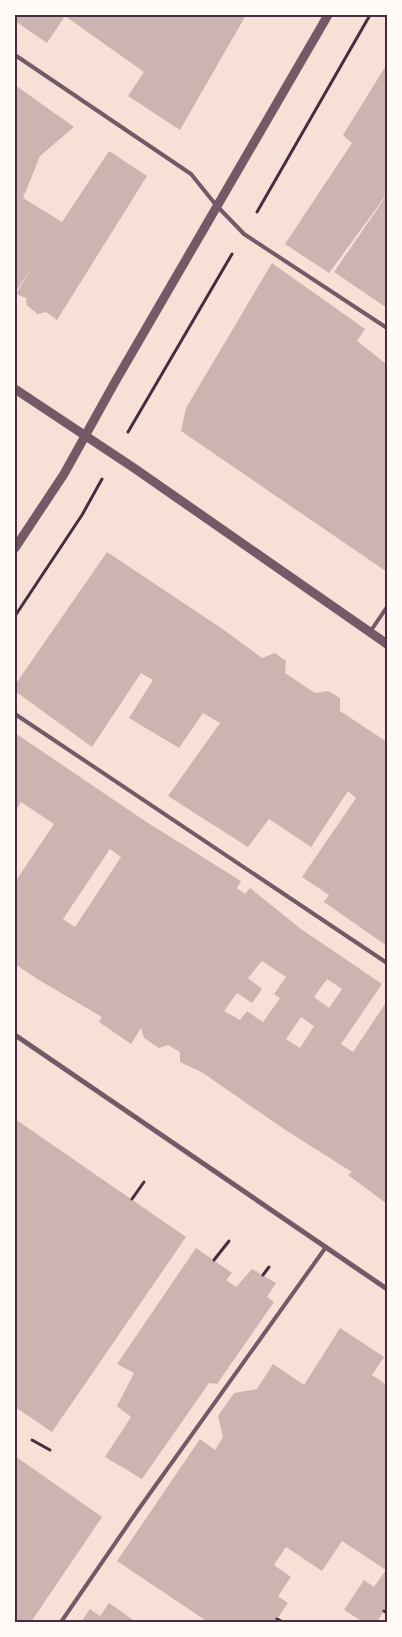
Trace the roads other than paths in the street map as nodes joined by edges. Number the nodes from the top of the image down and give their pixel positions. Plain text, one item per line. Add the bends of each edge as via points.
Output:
1 (328, 15) edge
2 (15, 55) edge
3 (216, 205) junction
4 (387, 328) edge
5 (15, 388) edge
6 (86, 436) junction
7 (15, 548) edge
8 (387, 607) edge
9 (370, 632) junction
10 (387, 644) edge
11 (15, 714) edge
12 (387, 963) edge
13 (15, 1035) edge
14 (326, 1247) junction
15 (387, 1289) edge
16 (61, 1622) edge

1 - 3 street
2 - 3 lane via 176,162 191,174
3 - 4 lane via 244,234
3 - 6 street
5 - 6 street
6 - 7 street
6 - 9 street
8 - 9 lane
9 - 10 street
11 - 12 lane
13 - 14 street
14 - 15 street
14 - 16 lane

